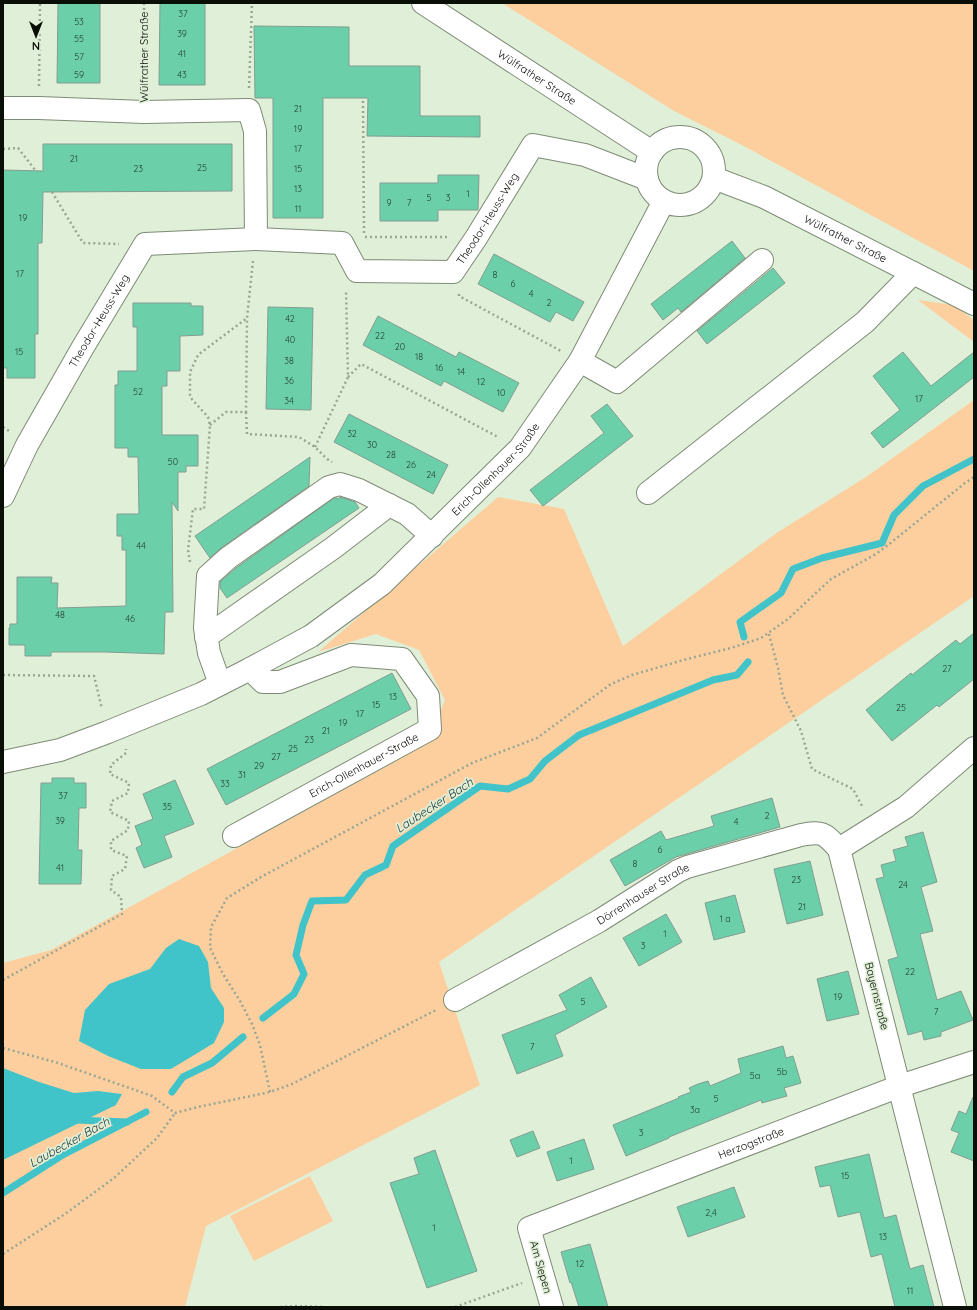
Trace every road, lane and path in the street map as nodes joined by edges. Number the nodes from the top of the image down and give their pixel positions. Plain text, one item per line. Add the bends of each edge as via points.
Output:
1 (40, 3) edge
2 (144, 3) edge
3 (252, 3) edge
4 (423, 3) edge
5 (363, 101) dead end
6 (3, 108) edge
7 (39, 108) junction
8 (249, 110) junction
9 (144, 112) junction
10 (3, 149) edge
11 (652, 152) junction
12 (36, 171) dead end
13 (714, 178) junction
14 (647, 179) junction
15 (52, 192) dead end
16 (664, 201) junction
17 (364, 237) junction
18 (476, 238) junction
19 (256, 239) junction
20 (145, 244) junction
21 (762, 260) dead end
22 (357, 271) junction
23 (453, 272) junction
24 (913, 273) junction
25 (974, 304) edge
26 (247, 318) junction
27 (580, 361) junction
28 (348, 377) junction
29 (210, 425) junction
30 (315, 447) dead end
31 (520, 448) junction
32 (974, 477) edge
33 (648, 493) dead end
34 (3, 496) edge
35 (389, 505) junction
36 (432, 536) junction
37 (191, 566) dead end
38 (769, 634) junction
39 (206, 637) junction
40 (250, 669) junction
41 (3, 675) edge
42 (220, 684) junction
43 (108, 732) junction
44 (974, 748) edge
45 (3, 762) edge
46 (858, 812) dead end
47 (234, 836) dead end
48 (839, 849) junction
49 (3, 980) edge
50 (455, 1000) joint
51 (3, 1048) edge
52 (974, 1062) edge
53 (900, 1086) junction
54 (270, 1092) junction
55 (175, 1113) junction
56 (529, 1228) joint
57 (3, 1254) edge
58 (543, 1273) junction
59 (280, 1307) edge
60 (326, 1307) edge
61 (455, 1307) edge
62 (552, 1307) edge
63 (955, 1307) edge

1 - 7 path
2 - 9 path, Wülfrather Straße
3 - 8 path
4 - 11 street, Wülfrather Straße
5 - 17 path
6 - 7 street
7 - 9 street
8 - 9 street
8 - 19 street via 254,131
10 - 12 path via 18,148
11 - 13 street via 663,141 671,138 678,136 694,139 707,148 714,162
11 - 14 street via 646,165
13 - 16 street via 707,192 695,202 679,205
13 - 24 street, Wülfrather Straße via 764,196
14 - 16 street via 653,192
14 - 18 street, Theodor-Heuss-Weg via 585,155 533,145
15 - 20 path via 83,243
16 - 27 street, Erich-Ollenhauer-Straße
17 - 18 path
17 - 22 path
18 - 23 street, Theodor-Heuss-Weg
19 - 20 street
19 - 22 street via 342,243
19 - 26 path
20 - 34 street, Theodor-Heuss-Weg via 75,360
21 - 27 street via 617,382
22 - 23 street, Theodor-Heuss-Weg
22 - 28 path via 346,285
23 - 27 path via 460,296
24 - 25 street, Wülfrather Straße
24 - 33 street via 865,322
26 - 29 path via 246,412 226,412
26 - 29 path via 198,355 190,372 190,397 208,417
27 - 31 street, Erich-Ollenhauer-Straße
28 - 30 path
28 - 31 path via 361,364
29 - 37 path via 204,509 193,509 188,550
31 - 36 street, Erich-Ollenhauer-Straße
32 - 38 path via 876,554 831,579
35 - 36 street via 407,514
35 - 39 street via 333,548
35 - 39 street via 340,484 329,487 228,558 208,576
36 - 40 street, Erich-Ollenhauer-Straße via 382,584 311,636
38 - 46 path via 783,695 801,731 812,769 853,789 862,806
38 - 54 path via 735,647 632,675 612,684 537,738 472,763 227,898 211,927 210,948 252,1024 260,1045
39 - 42 street
40 - 42 street, Erich-Ollenhauer-Straße
40 - 47 street, Erich-Ollenhauer-Straße via 262,682 280,682 351,655 402,659 428,696 430,729
41 - 43 path via 94,676
42 - 43 street, Erich-Ollenhauer-Straße
43 - 45 street, Erich-Ollenhauer-Straße via 60,750
43 - 49 path via 126,747 126,753 111,765 110,774 129,782 128,793 112,801 110,812 129,821 128,830 111,841 111,850 126,856 125,869 112,876 111,890 121,897 122,914
44 - 48 street via 906,807
48 - 50 street, Dörrenhauser Straße via 825,834 815,832 687,867 599,921
48 - 53 street, Bayernstraße
50 - 54 path via 311,1075
51 - 55 path via 93,1074 152,1096
52 - 53 street, Herzogstraße
53 - 56 street, Herzogstraße
53 - 63 street, Bayernstraße
54 - 55 path
55 - 57 path via 157,1138 114,1178 65,1214
56 - 58 street, Am Siepen
58 - 61 path
58 - 62 street, Am Siepen
59 - 60 path

